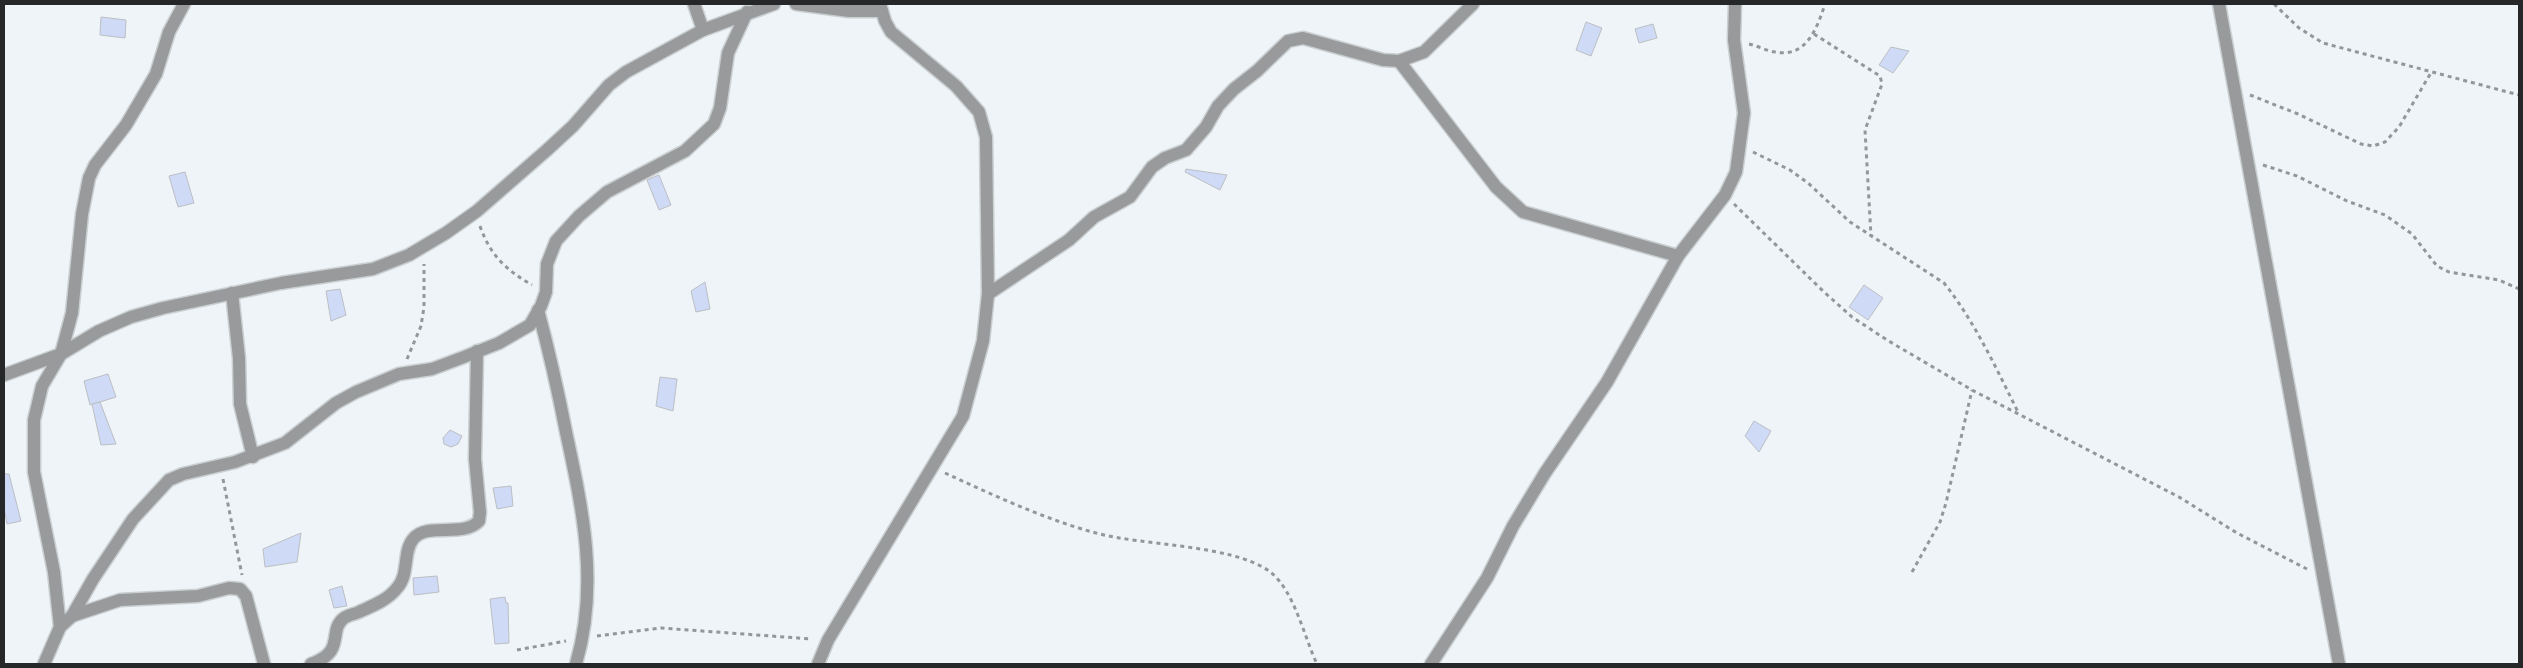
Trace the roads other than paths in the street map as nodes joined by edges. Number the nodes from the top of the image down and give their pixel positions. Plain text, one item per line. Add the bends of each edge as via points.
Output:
1 (184, 4) edge
2 (694, 4) edge
3 (774, 4) edge
4 (796, 4) edge
5 (1473, 4) edge
6 (1735, 4) edge
7 (2219, 4) edge
8 (881, 7) edge
9 (747, 12) junction
10 (703, 30) junction
11 (1399, 61) junction
12 (1678, 256) junction
13 (232, 293) junction
14 (988, 294) junction
15 (538, 310) junction
16 (477, 351) junction
17 (61, 354) junction
18 (4, 375) edge
19 (253, 456) junction
20 (72, 616) junction
21 (60, 627) junction
22 (44, 664) edge
23 (264, 664) edge
24 (311, 664) edge
25 (576, 664) edge
26 (818, 664) edge
27 (1431, 664) edge
28 (2339, 664) edge

1 - 17 street via 168,32 156,74 89,178 72,313
2 - 10 street
3 - 9 street
4 - 8 street via 849,12
5 - 11 street via 1424,52
6 - 12 street via 1734,40 1744,113 1736,172 1725,194
7 - 28 street
8 - 14 street via 891,32 956,86 979,112 986,137
9 - 10 street
9 - 15 street via 728,53 720,108 714,124 685,151 607,192 556,240 547,264 546,292
10 - 13 street via 620,76 547,150 477,211 409,255 373,269
11 - 12 street via 1496,187 1523,212
11 - 14 street via 1383,60 1303,38 1288,41 1218,106 1206,127 1186,150 1158,163 1144,175 1130,197 1094,217 1068,240
12 - 27 street via 1607,382 1545,473 1487,578
13 - 17 street via 131,317 99,331
13 - 19 street via 240,404
14 - 26 street via 983,341 963,416 828,640
15 - 16 street via 530,325 499,343
15 - 25 street via 557,381 582,504 588,557 584,638
16 - 19 street via 432,369 399,374 343,399 285,443
16 - 24 street via 475,432 479,521 468,528 420,533 414,538 405,576 398,588 385,599 345,618 339,626 330,655
17 - 18 street
17 - 21 street via 42,386 34,420 34,472 54,572
19 - 20 street via 169,480 133,519 92,579
20 - 21 street
20 - 23 street via 120,600 198,596 229,588 240,589 246,596
21 - 22 street

